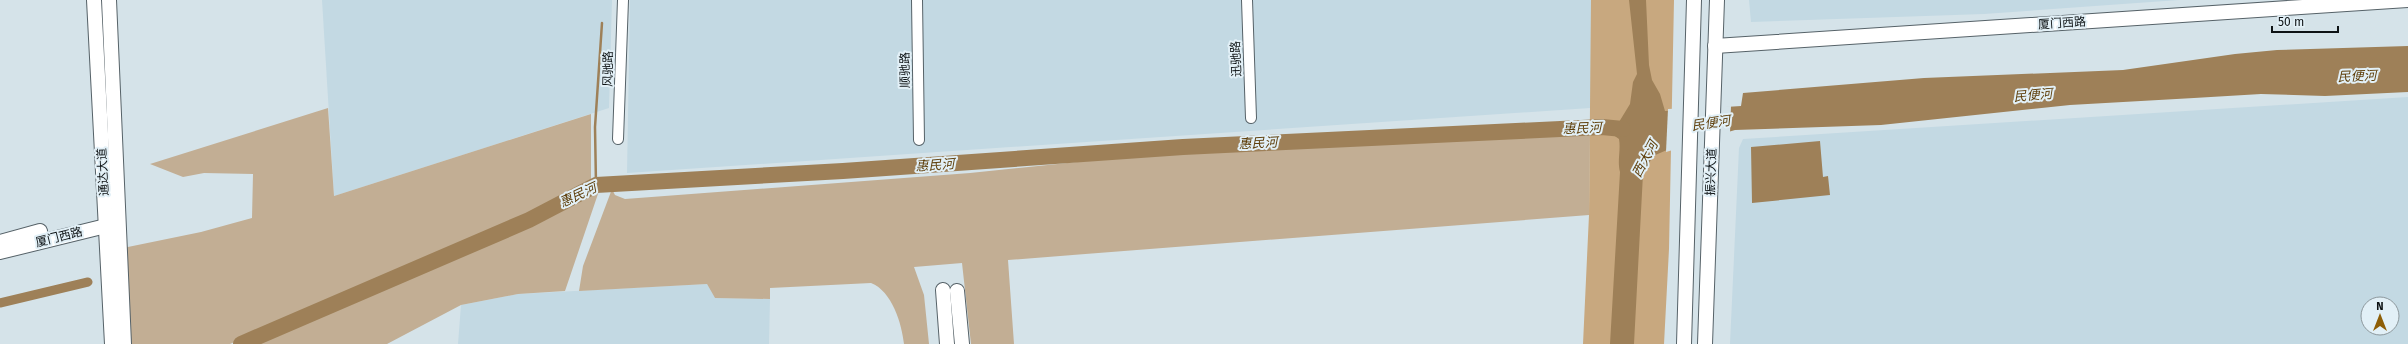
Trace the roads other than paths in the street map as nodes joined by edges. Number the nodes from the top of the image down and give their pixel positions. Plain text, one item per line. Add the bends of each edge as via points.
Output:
1 (94, 0) edge
2 (109, 0) edge
3 (623, 0) edge
4 (917, 0) edge
5 (1247, 0) edge
6 (1694, 0) edge
7 (1716, 0) edge
8 (2408, 0) edge
9 (1715, 46) junction
10 (1251, 118) dead end
11 (618, 139) dead end
12 (919, 140) dead end
13 (112, 220) junction
14 (0, 242) edge
15 (0, 252) edge
16 (943, 290) dead end
17 (957, 291) dead end
18 (112, 344) edge
19 (124, 344) edge
20 (947, 344) edge
21 (962, 344) edge
22 (1684, 344) edge
23 (1705, 344) edge

1 - 13 main road, 通达大道
2 - 13 main road, 通达大道
3 - 11 street, 风驰路
4 - 12 street, 顺驰路
5 - 10 street, 迅驰路
6 - 22 main road, 振兴大道
7 - 9 main road, 振兴大道
8 - 9 main road, 厦门西路
9 - 23 main road, 振兴大道
13 - 14 main road, 厦门西路
13 - 15 main road, 厦门西路
13 - 18 main road, 通达大道
13 - 19 main road, 通达大道
16 - 20 main road
17 - 21 main road

